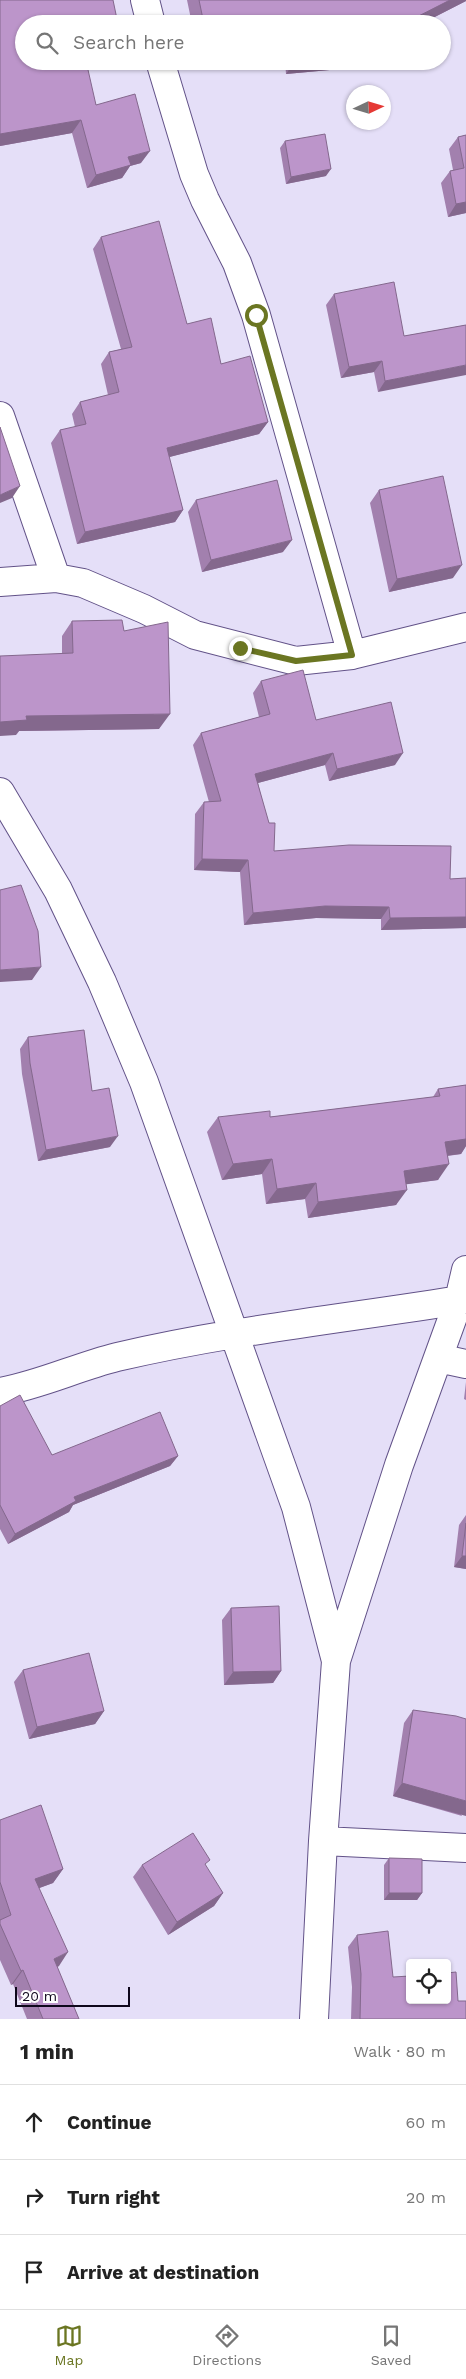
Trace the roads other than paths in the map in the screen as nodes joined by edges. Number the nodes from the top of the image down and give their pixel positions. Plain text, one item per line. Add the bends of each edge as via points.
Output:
1 (145, 0) edge
2 (149, 15) edge
3 (163, 70) edge
4 (0, 416) edge
5 (56, 578) junction
6 (0, 582) edge
7 (466, 628) edge
8 (352, 655) junction
9 (0, 792) edge
10 (466, 1270) edge
11 (462, 1299) edge
12 (236, 1334) junction
13 (438, 1358) junction
14 (466, 1364) edge
15 (0, 1392) edge
16 (336, 1661) junction
17 (323, 1841) junction
18 (466, 1848) edge
19 (314, 2019) edge

1 - 2 street
3 - 8 street via 194,174 237,263 256,315
4 - 5 street
5 - 6 street
5 - 8 street via 83,582 195,635 240,648 296,661
7 - 8 street
9 - 12 street via 58,890 102,982 144,1082
10 - 11 street
11 - 12 street
11 - 13 street
12 - 15 street via 116,1358
12 - 16 street via 296,1507
13 - 14 street
13 - 16 street via 399,1465
16 - 17 street
17 - 18 street
17 - 19 street

